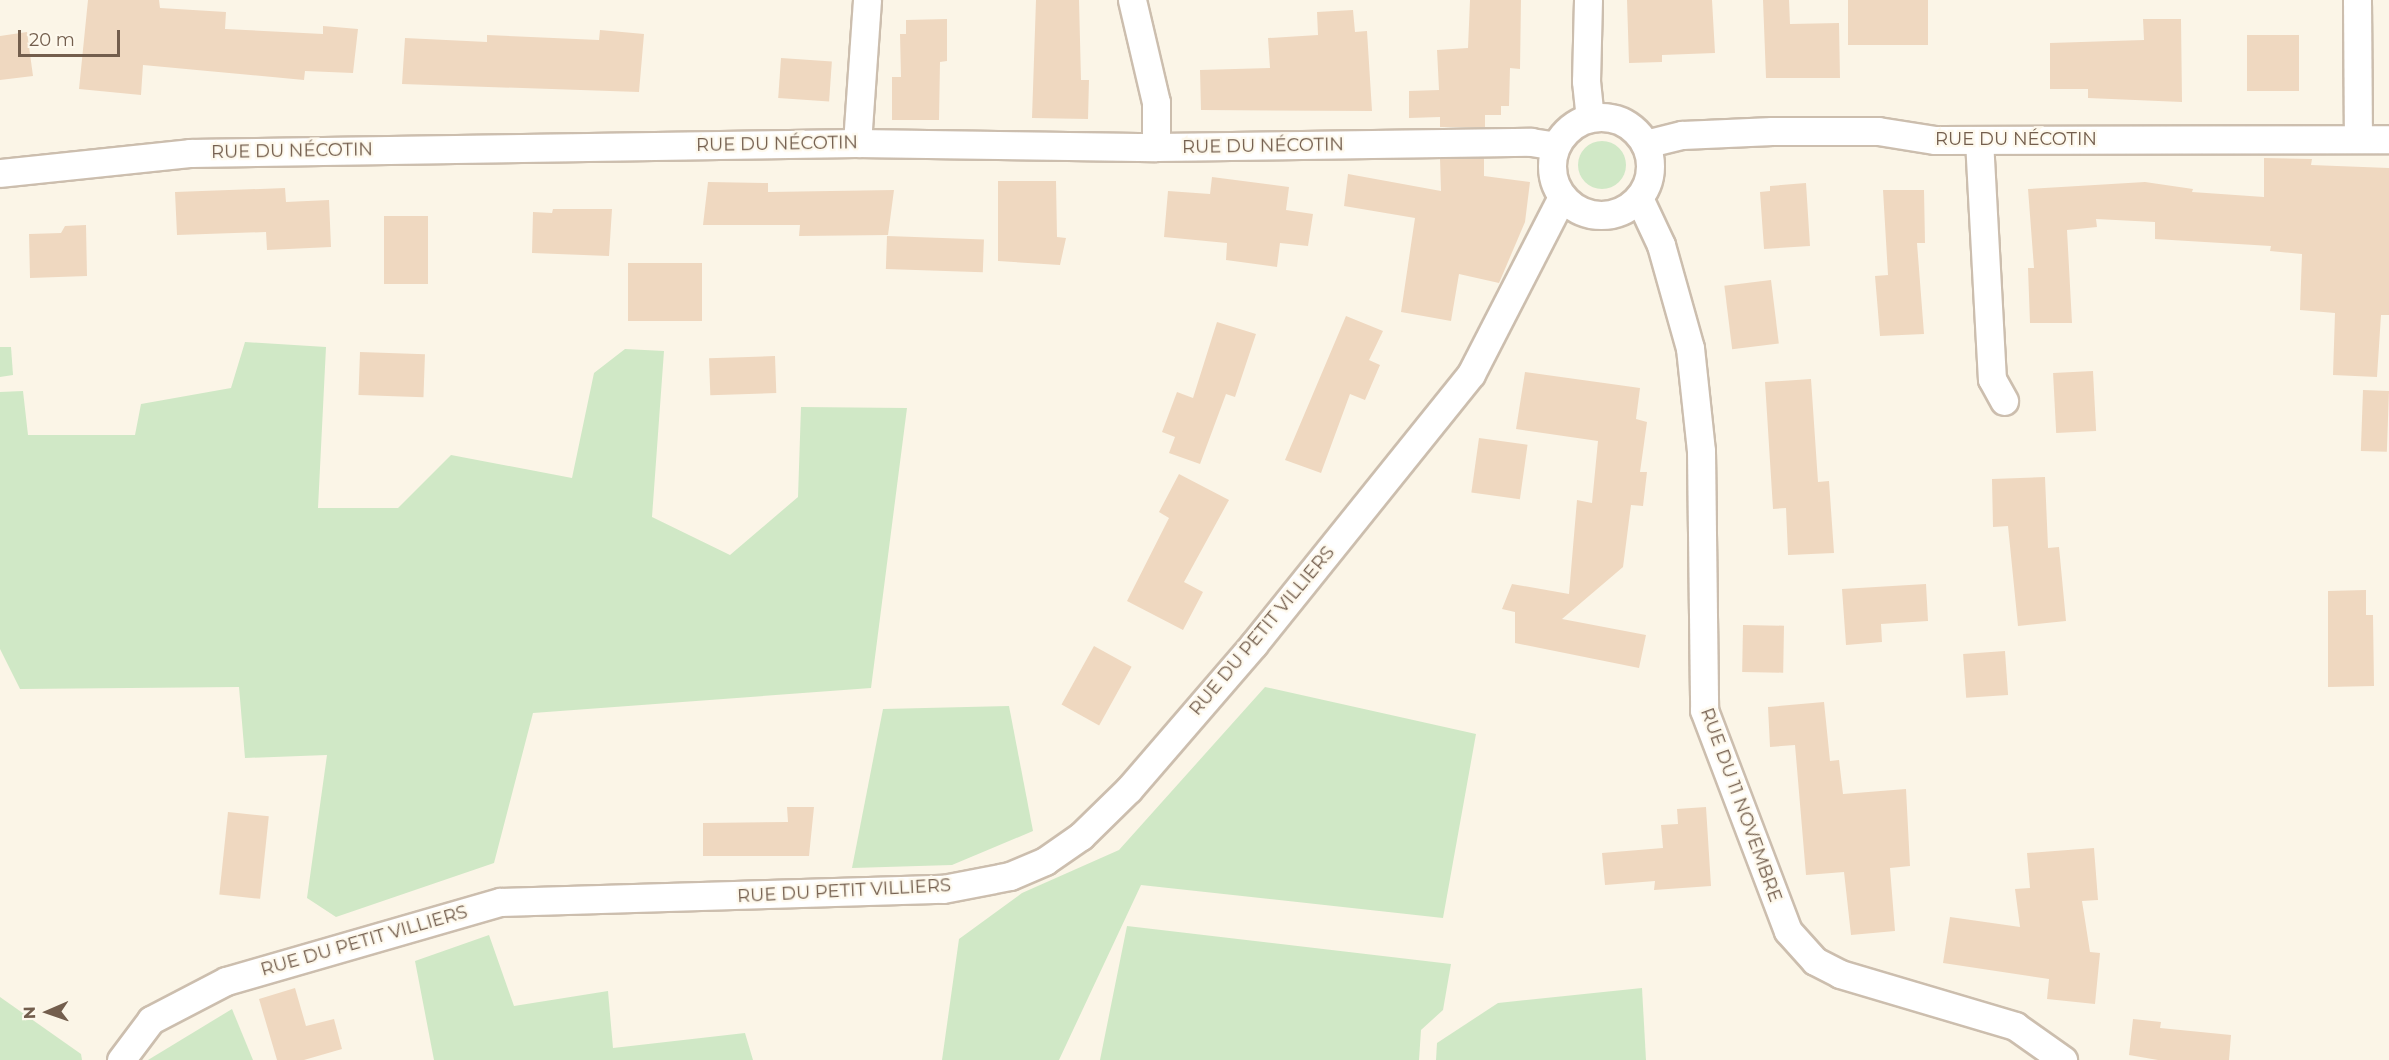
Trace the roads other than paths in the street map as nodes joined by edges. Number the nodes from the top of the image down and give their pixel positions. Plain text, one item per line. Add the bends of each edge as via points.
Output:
1 (867, 0) edge
2 (1132, 0) edge
3 (1588, 0) edge
4 (2357, 0) edge
5 (1590, 117) junction
6 (2358, 138) junction
7 (2389, 139) edge
8 (1979, 140) junction
9 (857, 143) junction
10 (1645, 144) junction
11 (1556, 146) junction
12 (1156, 147) junction
13 (0, 173) edge
14 (1562, 196) junction
15 (1639, 198) junction
16 (2004, 401) dead end
17 (121, 1060) edge
18 (2063, 1060) edge

1 - 9 street
2 - 12 street via 1156,102
3 - 5 street via 1586,81
4 - 6 street
5 - 10 street via 1617,119
5 - 11 street via 1576,123
6 - 7 street, RUE DU NÉCOTIN
6 - 8 street, RUE DU NÉCOTIN
8 - 10 street, RUE DU NÉCOTIN via 1878,131 1772,131 1682,135
8 - 16 street via 1992,379
9 - 12 street, RUE DU NÉCOTIN
9 - 13 street, RUE DU NÉCOTIN via 190,153
10 - 15 street via 1650,172
11 - 12 street, RUE DU NÉCOTIN via 1531,142
11 - 14 street via 1552,172
14 - 15 street via 1572,207 1600,216 1614,214
14 - 17 street, RUE DU PETIT VILLIERS via 1471,374 1254,644 1137,780 1081,836 1045,861 1010,876 943,889 500,902 226,981 151,1020 128,1044
15 - 18 street, RUE DU 11 NOVEMBRE via 1661,245 1690,348 1701,450 1704,710 1788,931 1815,961 1840,974 2015,1026

